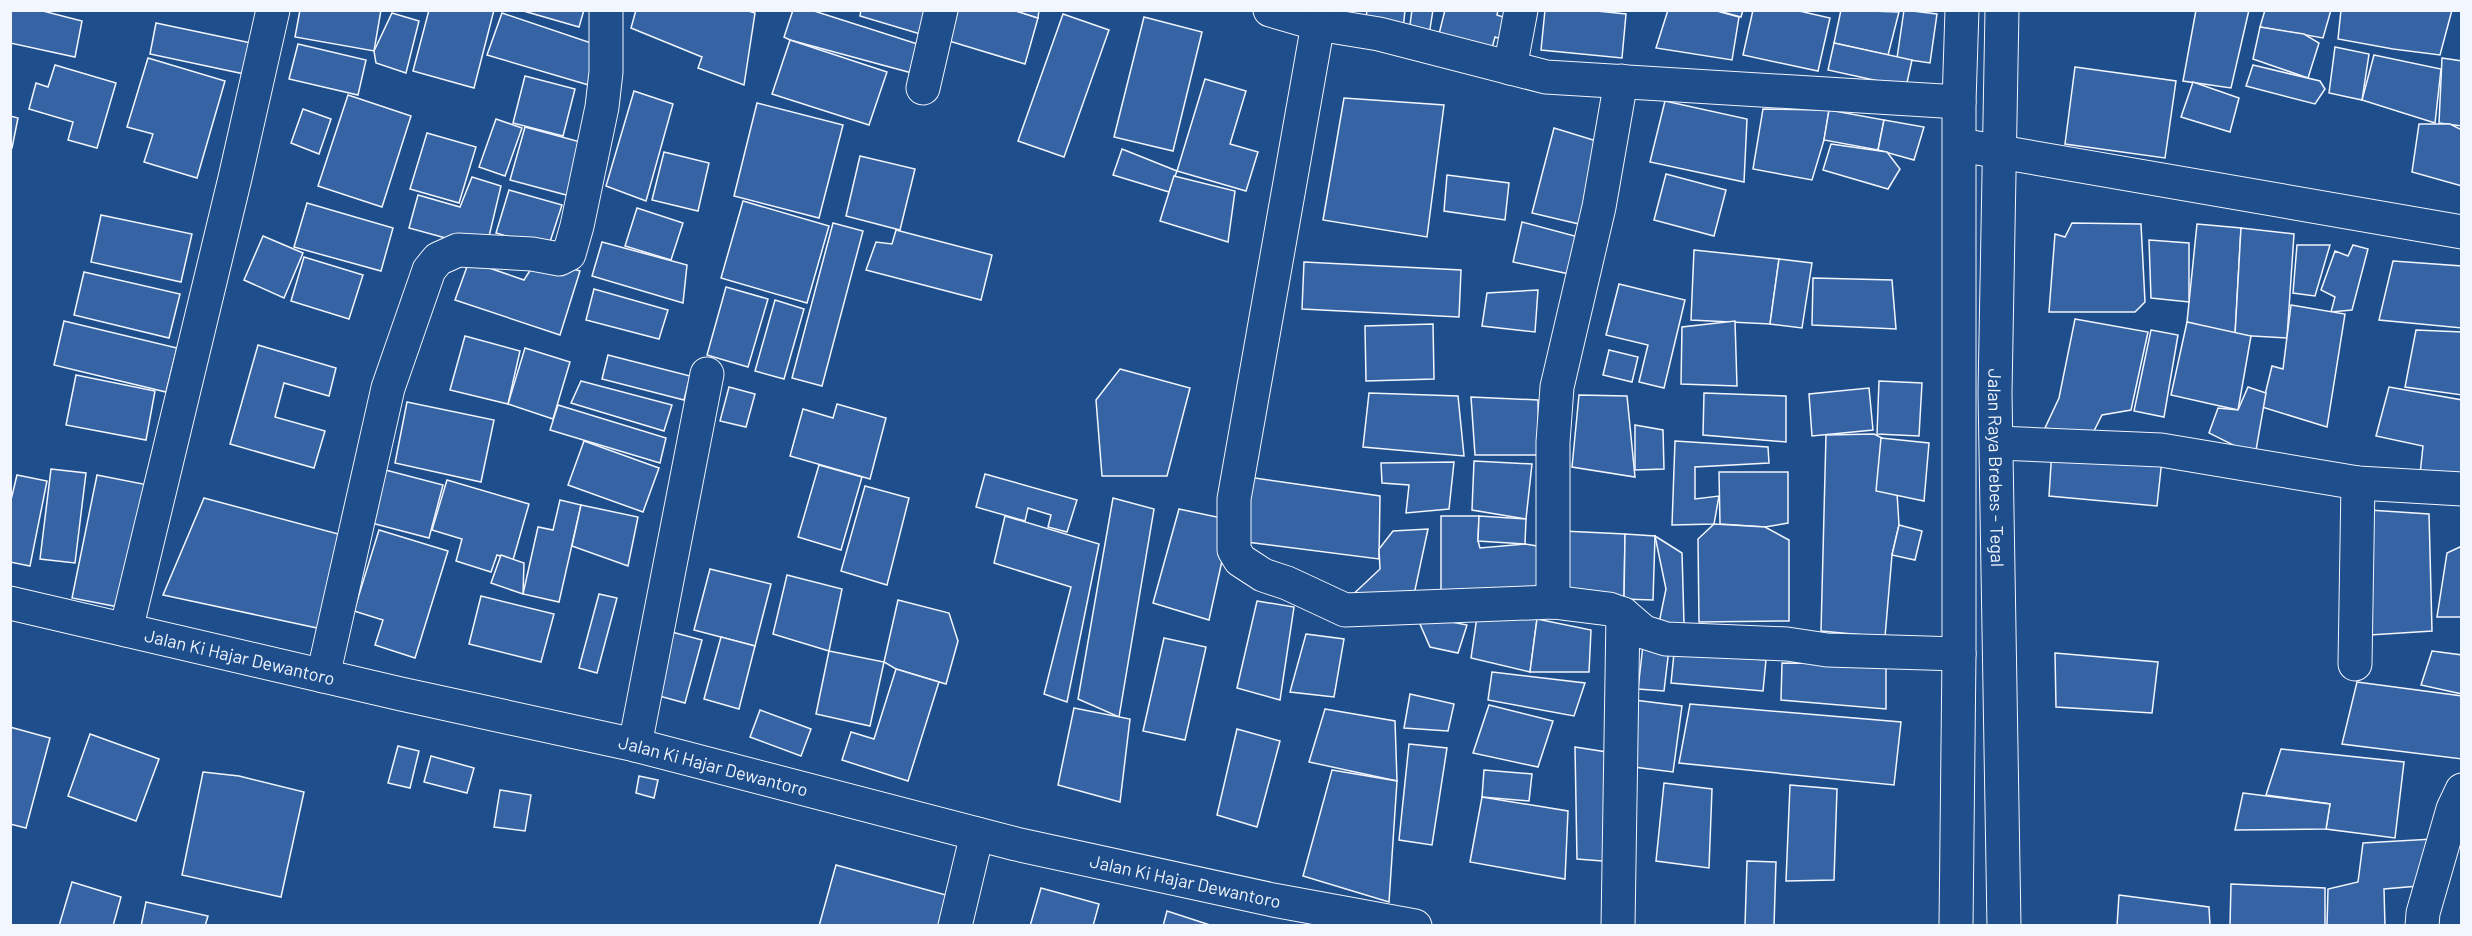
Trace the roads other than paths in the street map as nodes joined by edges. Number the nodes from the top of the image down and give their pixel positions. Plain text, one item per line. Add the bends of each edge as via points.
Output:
1 (273, 10) edge
2 (606, 10) edge
3 (941, 10) edge
4 (1521, 10) edge
5 (1962, 10) edge
6 (2002, 10) edge
7 (1292, 15) edge
8 (1510, 68) junction
9 (1621, 81) junction
10 (923, 88) dead end
11 (1959, 102) junction
12 (1960, 145) junction
13 (2001, 150) junction
14 (2462, 232) edge
15 (707, 374) dead end
16 (1998, 443) junction
17 (2358, 483) junction
18 (2462, 489) edge
19 (1553, 602) junction
20 (10, 603) edge
21 (1623, 614) junction
22 (126, 630) junction
23 (1959, 654) junction
24 (2355, 664) dead end
25 (323, 676) junction
26 (635, 745) junction
27 (2462, 790) edge
28 (977, 834) junction
29 (955, 926) edge
30 (1415, 926) edge
31 (1618, 926) edge
32 (1956, 926) edge
33 (2004, 926) edge
34 (2422, 926) edge

1 - 22 main road
2 - 25 main road via 602,107 569,254 559,259 458,250 438,259 429,270 388,388
3 - 10 main road
4 - 8 main road
5 - 11 main road, Jalan Raya Brebes - Tegal
6 - 13 main road, Jalan Raya Brebes - Tegal
7 - 8 main road
7 - 19 main road via 1234,500 1234,550 1240,560 1263,575 1346,610
8 - 9 main road via 1546,77
9 - 11 main road
9 - 19 main road via 1599,207 1557,387
11 - 12 main road, Jalan Raya Brebes - Tegal
12 - 13 main road
12 - 23 main road, Jalan Raya Brebes - Tegal
13 - 14 main road
13 - 16 main road, Jalan Raya Brebes - Tegal via 1995,393
15 - 26 main road
16 - 17 main road via 2161,450
16 - 33 main road, Jalan Raya Brebes - Tegal
17 - 18 main road
17 - 24 main road
19 - 21 main road
20 - 22 main road, Jalan Ki Hajar Dewantoro
21 - 23 main road via 1644,632 1666,639
21 - 31 main road
22 - 25 main road, Jalan Ki Hajar Dewantoro
23 - 32 main road, Jalan Raya Brebes - Tegal
25 - 26 main road, Jalan Ki Hajar Dewantoro
26 - 28 main road, Jalan Ki Hajar Dewantoro
27 - 34 main road via 2422,913
28 - 29 main road
28 - 30 main road, Jalan Ki Hajar Dewantoro via 1273,900

